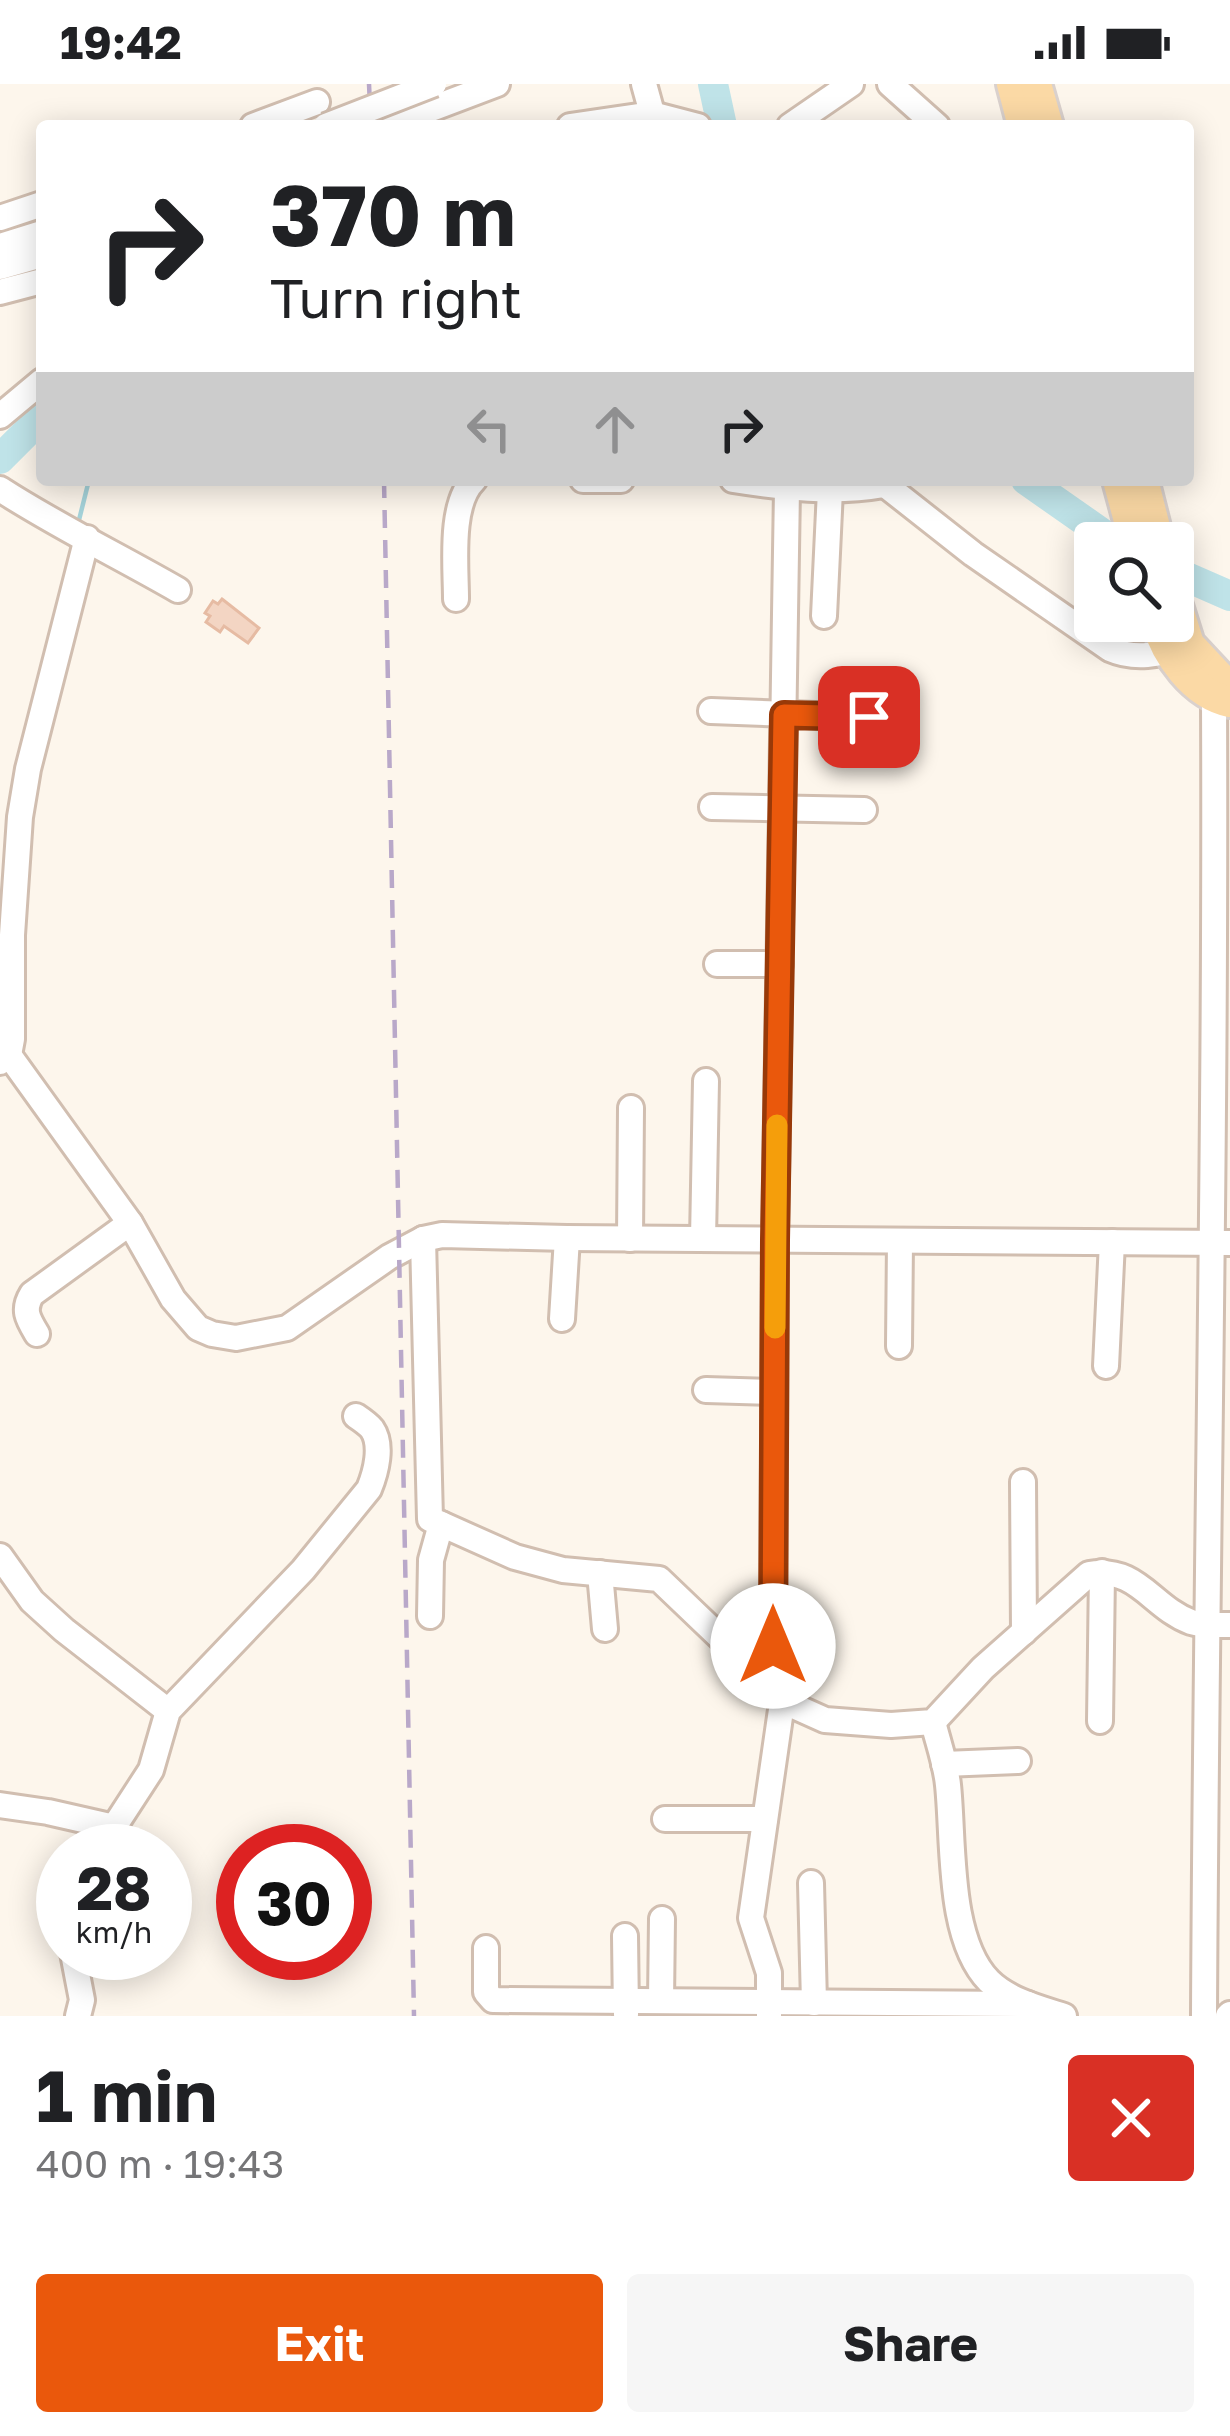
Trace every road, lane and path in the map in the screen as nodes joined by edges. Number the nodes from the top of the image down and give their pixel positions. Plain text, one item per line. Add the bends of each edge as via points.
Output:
1 (434, 84) edge
2 (496, 84) edge
3 (644, 84) edge
4 (851, 84) edge
5 (890, 84) edge
6 (1012, 84) edge
7 (1036, 84) edge
8 (314, 115) edge
9 (402, 120) edge
10 (654, 120) edge
11 (799, 120) edge
12 (930, 120) edge
13 (1021, 120) edge
14 (1046, 120) edge
15 (36, 206) edge
16 (0, 218) edge
17 (36, 235) edge
18 (0, 246) edge
19 (36, 257) edge
20 (0, 267) edge
21 (36, 283) edge
22 (0, 292) edge
23 (36, 386) edge
24 (0, 416) edge
25 (469, 486) edge
26 (769, 486) edge
27 (867, 486) edge
28 (887, 486) edge
29 (1121, 486) edge
30 (787, 489) junction
31 (830, 490) junction
32 (7, 493) edge
33 (1142, 522) edge
34 (80, 534) junction
35 (178, 590) dead end
36 (456, 599) dead end
37 (824, 616) dead end
38 (1074, 625) edge
39 (1099, 642) edge
40 (1152, 642) edge
41 (1185, 642) edge
42 (1225, 696) edge
43 (711, 711) dead end
44 (784, 715) junction
45 (869, 717) dead end
46 (712, 807) dead end
47 (782, 810) junction
48 (864, 810) dead end
49 (1223, 937) edge
50 (717, 964) dead end
51 (780, 964) junction
52 (4, 1058) edge
53 (706, 1082) dead end
54 (632, 1108) dead end
55 (130, 1223) junction
56 (567, 1238) junction
57 (423, 1239) junction
58 (630, 1239) junction
59 (703, 1239) junction
60 (775, 1240) junction
61 (900, 1240) junction
62 (1112, 1242) junction
63 (1221, 1243) edge
64 (562, 1319) dead end
65 (37, 1334) dead end
66 (899, 1346) dead end
67 (1106, 1366) dead end
68 (706, 1390) dead end
69 (774, 1392) junction
70 (356, 1416) dead end
71 (1023, 1482) dead end
72 (441, 1524) junction
73 (0, 1556) edge
74 (1102, 1572) junction
75 (600, 1573) junction
76 (430, 1616) dead end
77 (1218, 1625) edge
78 (605, 1629) dead end
79 (1024, 1632) junction
80 (778, 1692) junction
81 (168, 1711) junction
82 (1100, 1721) dead end
83 (933, 1722) junction
84 (1018, 1761) dead end
85 (944, 1764) junction
86 (0, 1805) edge
87 (765, 1819) junction
88 (665, 1820) dead end
89 (76, 1824) edge
90 (119, 1824) edge
91 (811, 1882) dead end
92 (662, 1919) dead end
93 (625, 1936) dead end
94 (487, 1948) dead end
95 (78, 1980) edge
96 (661, 2001) junction
97 (814, 2002) junction
98 (561, 2008) edge
99 (626, 2008) edge
100 (1018, 2008) edge
101 (697, 2009) edge
102 (769, 2009) edge
103 (871, 2009) edge
104 (78, 2016) edge
105 (1063, 2016) edge
106 (1204, 2016) edge

1 - 8 street, bridge
2 - 9 street
3 - 10 street
4 - 11 street
5 - 12 street
6 - 13 main road
7 - 14 main road
15 - 16 street
17 - 18 street
19 - 20 street
21 - 22 street
23 - 24 street
25 - 36 street via 457,529
26 - 30 street
27 - 31 street
28 - 38 street
29 - 33 main road
30 - 31 street
30 - 44 street
31 - 37 street
32 - 34 street
34 - 35 street
34 - 52 street via 20,817 14,1019
39 - 40 street via 1135,656
41 - 42 main road
42 - 49 street
43 - 44 street
44 - 45 street
44 - 47 street
46 - 47 street
47 - 48 street
47 - 51 street
49 - 63 street
50 - 51 street
51 - 60 street
52 - 55 street
53 - 59 street
54 - 58 street
55 - 57 street via 172,1299 198,1328 236,1338 287,1328
55 - 65 street via 32,1294 26,1313
56 - 57 street
56 - 58 street
56 - 64 street
57 - 72 street via 430,1519
58 - 59 street
59 - 60 street
60 - 61 street
60 - 69 street
61 - 62 street
61 - 66 street
62 - 63 street
62 - 67 street
63 - 77 street
68 - 69 street
69 - 80 street
70 - 81 street via 374,1432 378,1451 369,1489 304,1570
71 - 79 street
72 - 75 street via 515,1557
72 - 76 street
73 - 81 street via 64,1630
74 - 77 street via 1121,1574 1179,1616
74 - 79 street via 1089,1574
74 - 82 street
75 - 78 street
75 - 80 street via 659,1579
77 - 106 street
79 - 83 street
80 - 83 street via 825,1720
80 - 87 street
81 - 90 street via 151,1770
83 - 85 street
84 - 85 street
85 - 100 street via 962,1927 976,1963
86 - 89 street
87 - 88 street
87 - 102 street via 752,1918 770,1973
91 - 97 street
92 - 96 street
93 - 99 street
94 - 98 street via 486,1992 493,2000
95 - 104 street
96 - 99 street
96 - 101 street
97 - 102 street
97 - 103 street
98 - 99 street
100 - 103 street
100 - 105 street
101 - 102 street

